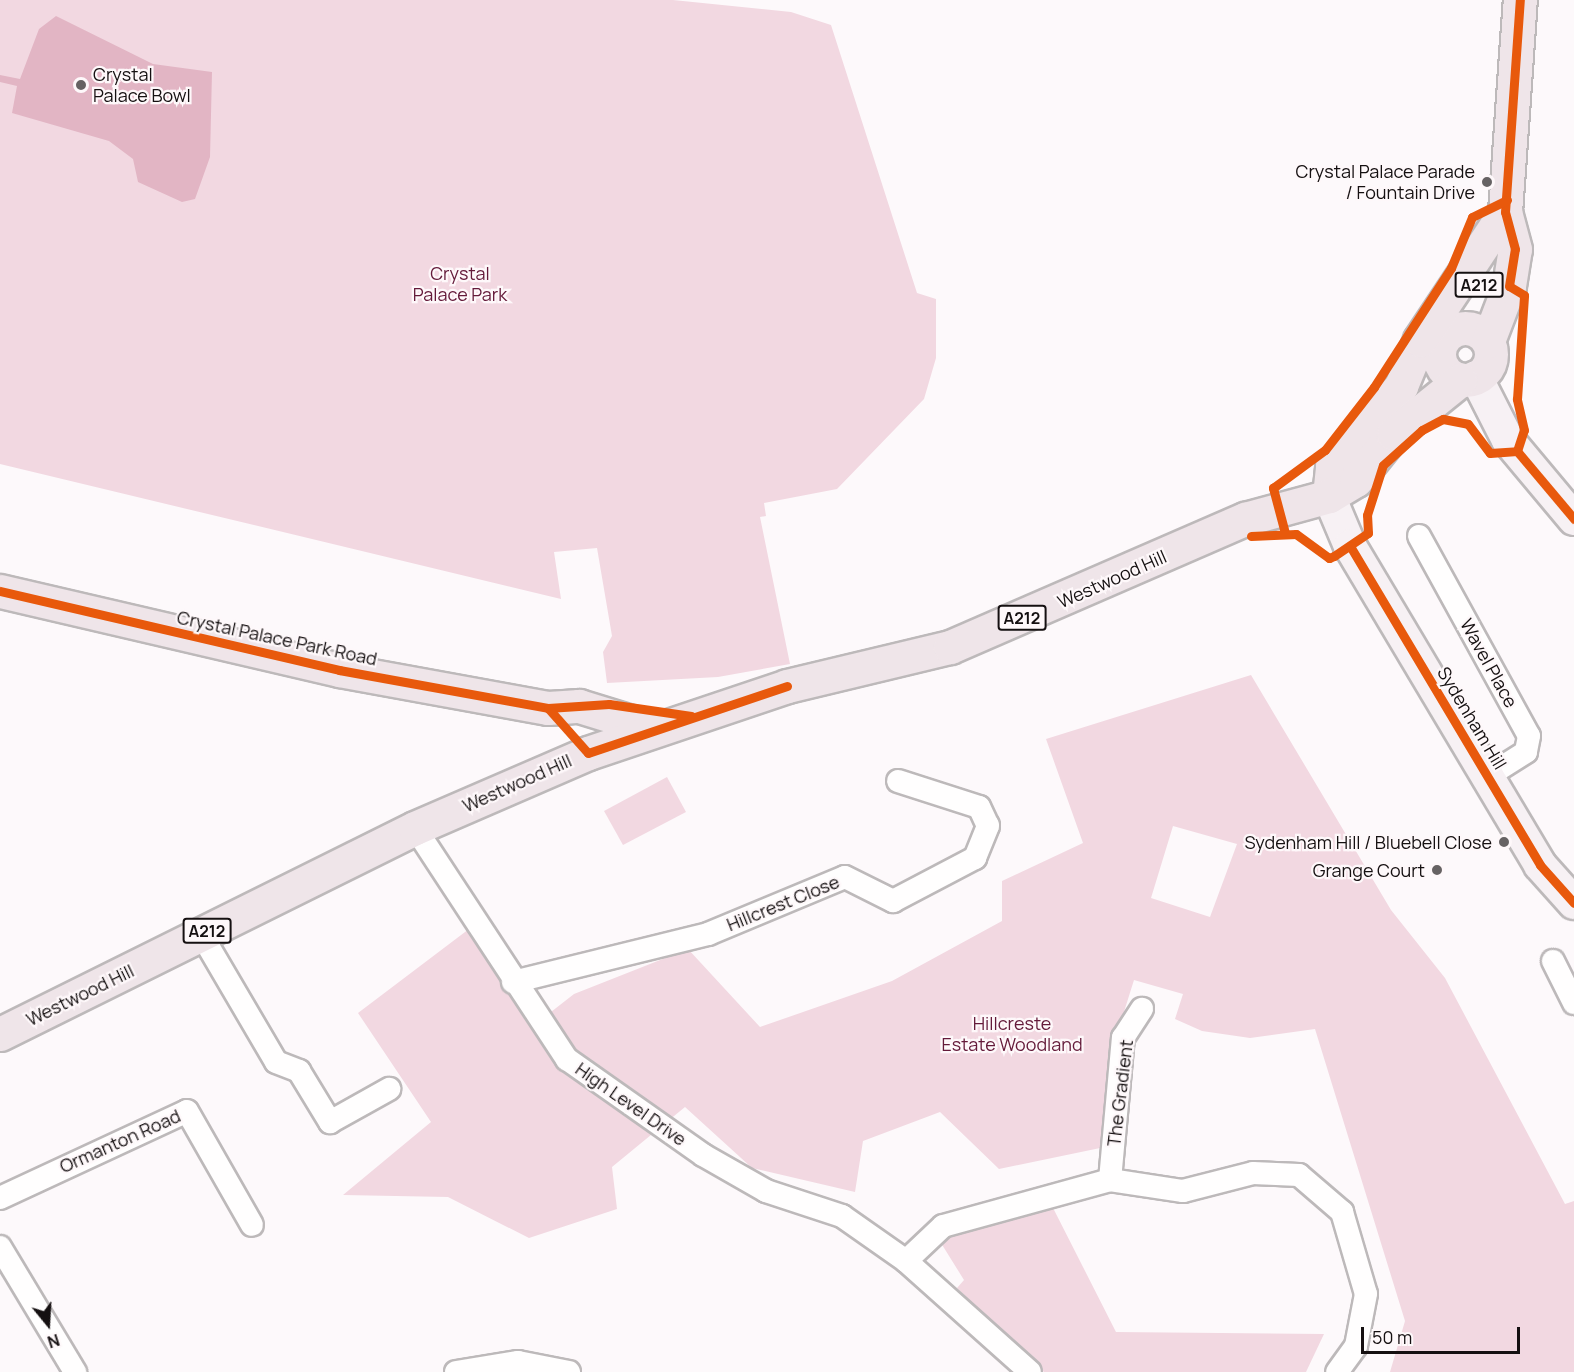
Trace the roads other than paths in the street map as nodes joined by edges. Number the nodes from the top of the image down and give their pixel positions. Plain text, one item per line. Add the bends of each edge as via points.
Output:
1 (1520, 0) edge
2 (1497, 224) junction
3 (1443, 326) junction
4 (1488, 341) junction
5 (1458, 371) junction
6 (1401, 386) junction
7 (1329, 496) junction
8 (1574, 519) edge
9 (1419, 536) dead end
10 (0, 591) edge
11 (564, 707) junction
12 (691, 716) junction
13 (651, 728) junction
14 (588, 753) junction
15 (1488, 776) junction
16 (898, 781) dead end
17 (415, 828) junction
18 (1574, 903) edge
19 (201, 934) junction
20 (1552, 961) dead end
21 (513, 982) junction
22 (1574, 1003) edge
23 (1142, 1009) dead end
24 (0, 1034) edge
25 (389, 1089) dead end
26 (1110, 1180) junction
27 (0, 1198) edge
28 (252, 1225) dead end
29 (0, 1247) edge
30 (906, 1261) junction
31 (75, 1372) edge
32 (456, 1372) edge
33 (569, 1372) edge
34 (1030, 1372) edge
35 (1337, 1372) edge

1 - 2 main road, A212
2 - 3 main road, A212
2 - 4 main road, A212 via 1515,249 1506,297
3 - 4 main road via 1477,330
3 - 5 main road, A212 via 1442,340
3 - 6 main road, A212
4 - 5 main road, A212 via 1489,363
5 - 6 main road, A212
5 - 7 main road, Westwood Hill / A212 via 1393,434 1356,480
5 - 8 street via 1508,440
6 - 7 main road, A212 via 1332,466
7 - 12 main road, Westwood Hill / A212 via 1245,519 951,647 787,686
7 - 15 street, Sydenham Hill via 1350,546
9 - 15 street, Wavel Place via 1529,736 1526,752
10 - 11 main road, Crystal Palace Park Road via 339,670
11 - 12 main road via 609,704
11 - 13 main road, Crystal Palace Park Road
11 - 14 main road
12 - 13 main road, Westwood Hill / A212
13 - 14 main road, Westwood Hill / A212
14 - 17 main road, Westwood Hill / A212
15 - 18 street, Sydenham Hill via 1540,865
16 - 21 street, Hillcrest Close via 979,807 988,826 975,858 893,901 845,877 708,934
17 - 19 main road, Westwood Hill / A212
17 - 21 street, High Level Drive
19 - 24 main road, Westwood Hill / A212
19 - 25 street via 276,1062 299,1071 330,1122
20 - 22 street
21 - 30 street, High Level Drive via 567,1059 703,1155 766,1191 842,1216
23 - 26 street, The Gradient via 1123,1038
26 - 30 street via 943,1226
26 - 35 street via 1183,1191 1253,1173 1299,1175 1342,1212 1366,1294 1356,1346
27 - 28 street, Ormanton Road via 187,1111
29 - 31 street
30 - 34 street, High Level Drive
32 - 33 street via 518,1362

